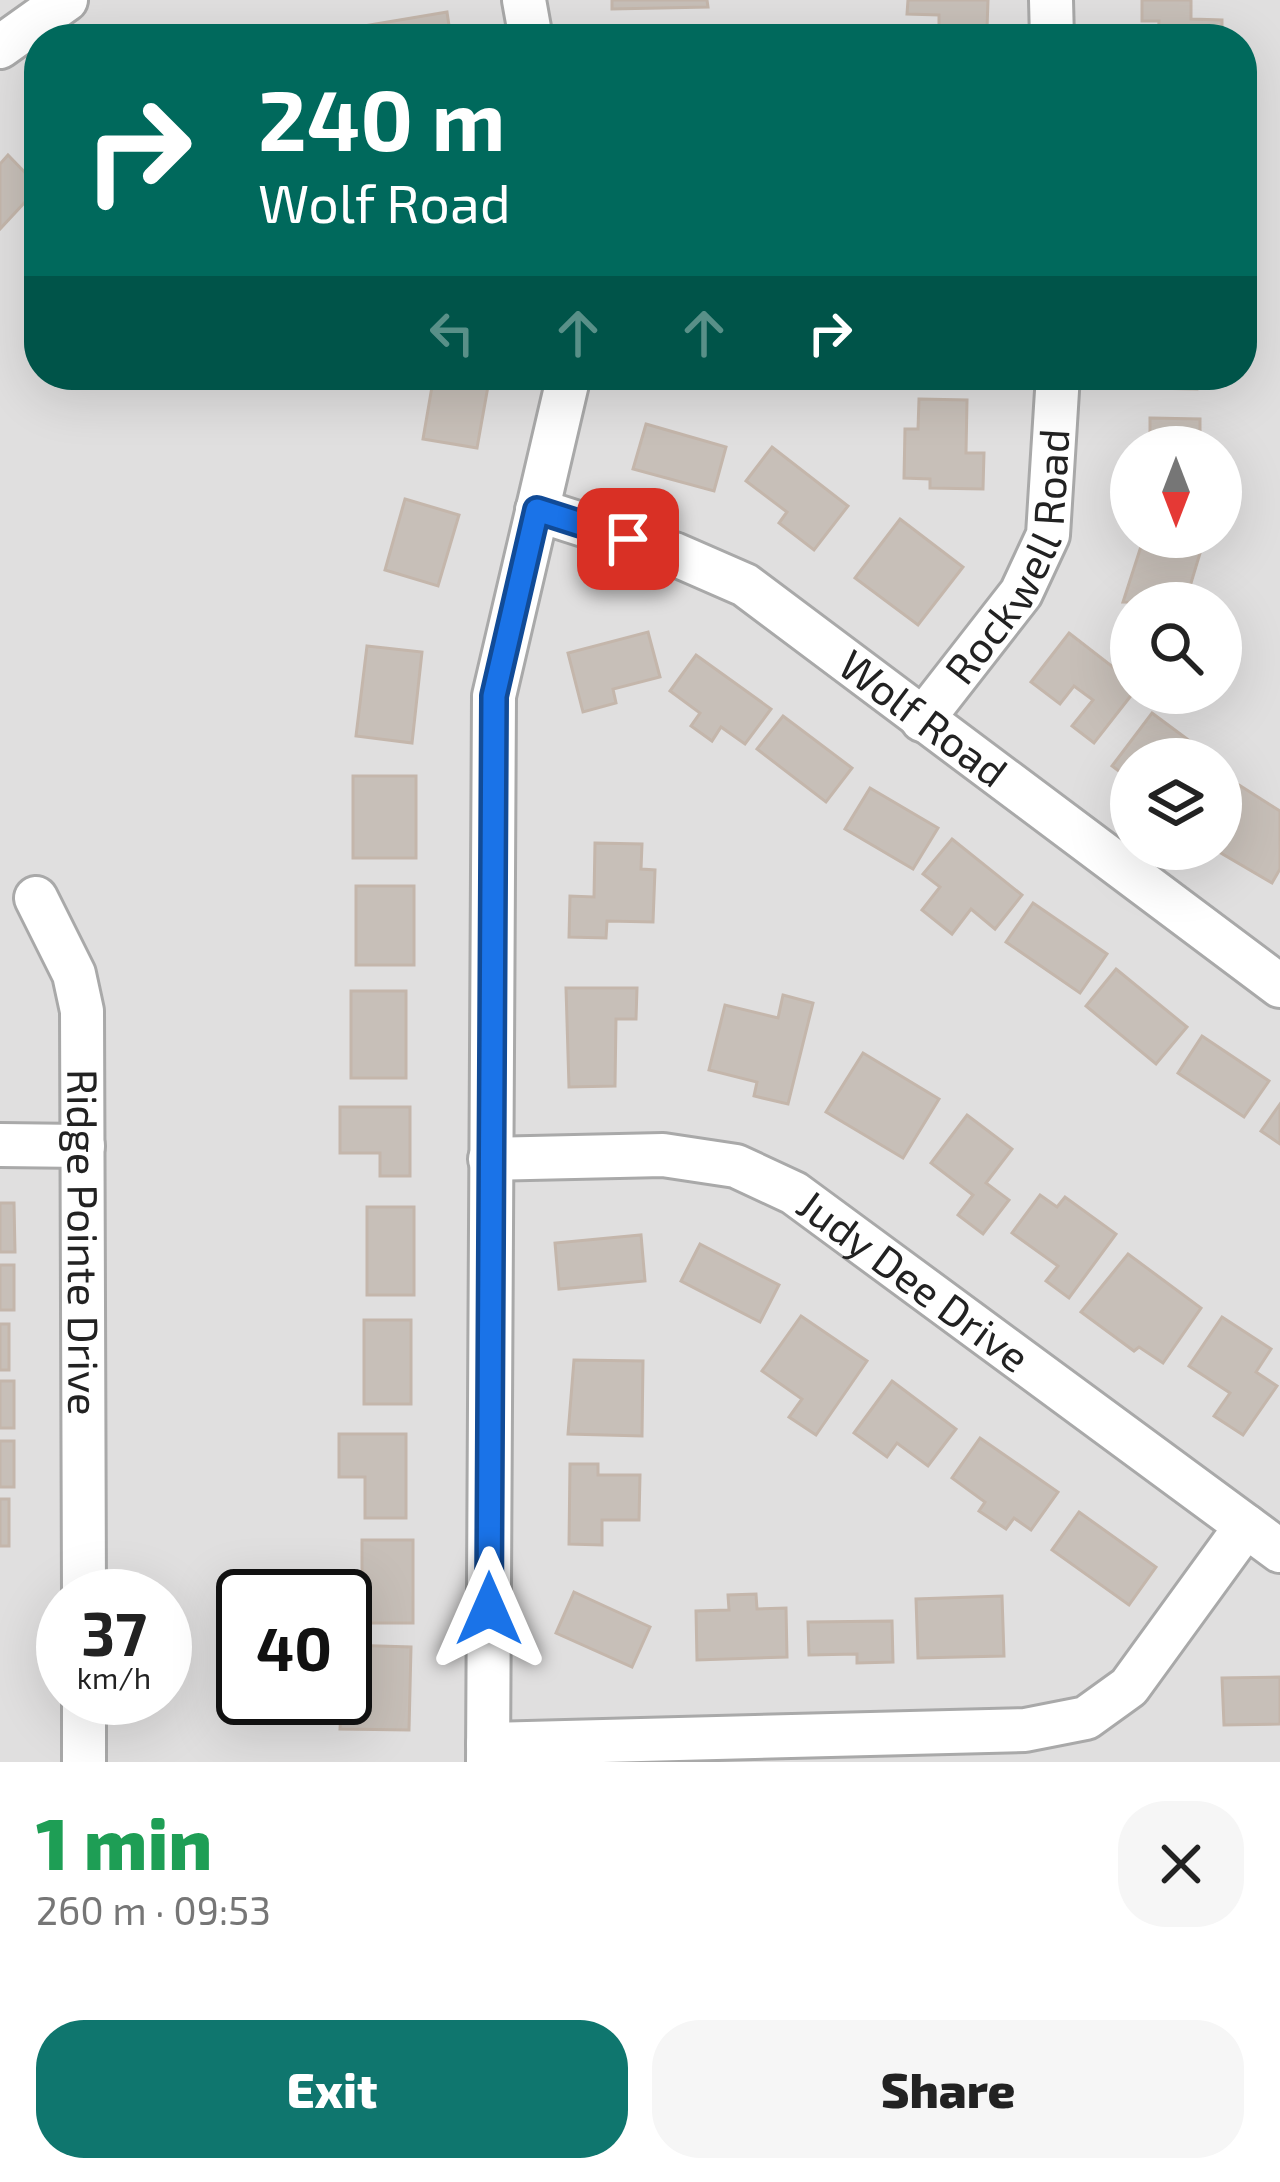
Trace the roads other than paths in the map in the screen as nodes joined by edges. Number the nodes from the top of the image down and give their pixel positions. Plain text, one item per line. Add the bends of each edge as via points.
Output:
1 (66, 0) edge
2 (32, 24) edge
3 (565, 390) edge
4 (1057, 390) edge
5 (537, 510) junction
6 (922, 720) junction
7 (36, 898) dead end
8 (1280, 986) edge
9 (0, 1145) edge
10 (83, 1146) junction
11 (490, 1159) junction
12 (1246, 1526) junction
13 (1280, 1552) edge
14 (84, 1569) edge
15 (84, 1725) edge
16 (488, 1753) edge
17 (84, 1762) edge

1 - 2 street
3 - 5 street
4 - 6 street, Rockwell Road via 1048,535 1021,593
5 - 6 street, Wolf Road via 745,584
5 - 11 street via 494,696
6 - 8 street, Wolf Road
7 - 10 street, Ridge Pointe Drive via 74,974 82,1011
9 - 10 street
10 - 14 street, Ridge Pointe Drive
11 - 12 street, Judy Dee Drive via 663,1154 736,1166 794,1193
11 - 16 street
12 - 13 street, Judy Dee Drive
12 - 16 street via 1129,1688 1086,1718 1025,1730
15 - 17 street

